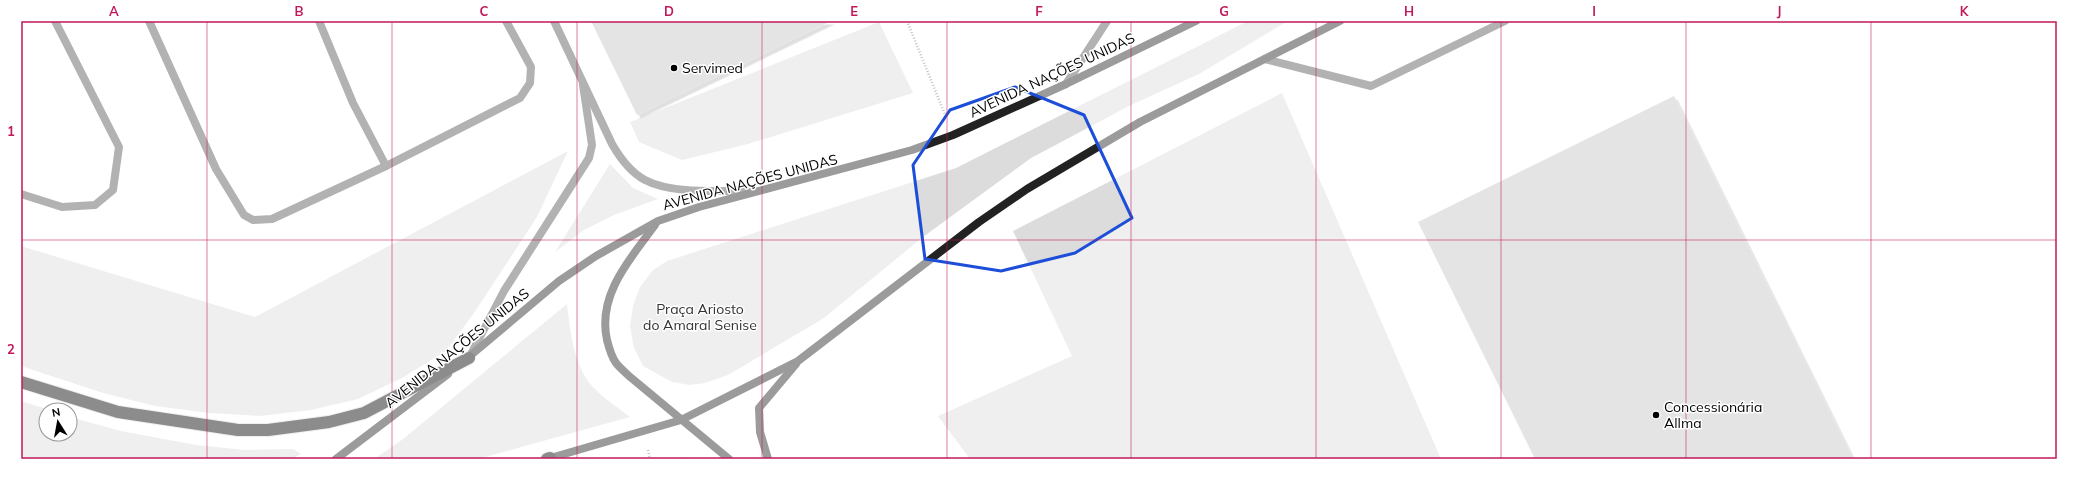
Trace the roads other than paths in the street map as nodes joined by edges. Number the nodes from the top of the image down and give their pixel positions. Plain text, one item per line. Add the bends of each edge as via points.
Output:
1 (55, 21) edge
2 (149, 21) edge
3 (319, 21) edge
4 (506, 21) edge
5 (554, 21) edge
6 (1107, 21) edge
7 (1196, 21) edge
8 (1340, 21) edge
9 (1505, 21) edge
10 (1265, 59) junction
11 (1066, 84) junction
12 (583, 85) junction
13 (386, 166) junction
14 (762, 191) junction
15 (21, 194) edge
16 (658, 221) junction
17 (469, 358) junction
18 (798, 361) junction
19 (21, 382) edge
20 (680, 420) junction
21 (336, 459) edge
22 (548, 459) edge
23 (730, 459) edge
24 (768, 459) edge

1 - 15 street via 119,147 113,190 95,204 62,207
2 - 13 street via 216,169 244,215 253,220 272,219
3 - 13 street via 353,103
4 - 13 street via 531,67 530,83 520,98
5 - 12 street
6 - 11 street
7 - 11 main road, AVENIDA NAÇÕES UNIDAS
8 - 10 main road
9 - 10 street via 1371,86
10 - 18 main road via 1140,122 1027,189
11 - 14 main road, AVENIDA NAÇÕES UNIDAS via 954,135 905,152
12 - 14 street via 622,160 645,180 682,189
12 - 17 street via 592,145 589,158 504,291
14 - 16 main road, AVENIDA NAÇÕES UNIDAS via 699,207
16 - 17 main road, AVENIDA NAÇÕES UNIDAS via 596,256 559,281
16 - 20 main road via 622,268 612,291 604,326 609,350 616,362
17 - 19 highway via 364,413 329,422 268,430 238,430 118,412
17 - 21 main road, AVENIDA NAÇÕES UNIDAS
18 - 20 main road
18 - 24 main road via 760,408 760,432
20 - 22 main road
20 - 23 main road

